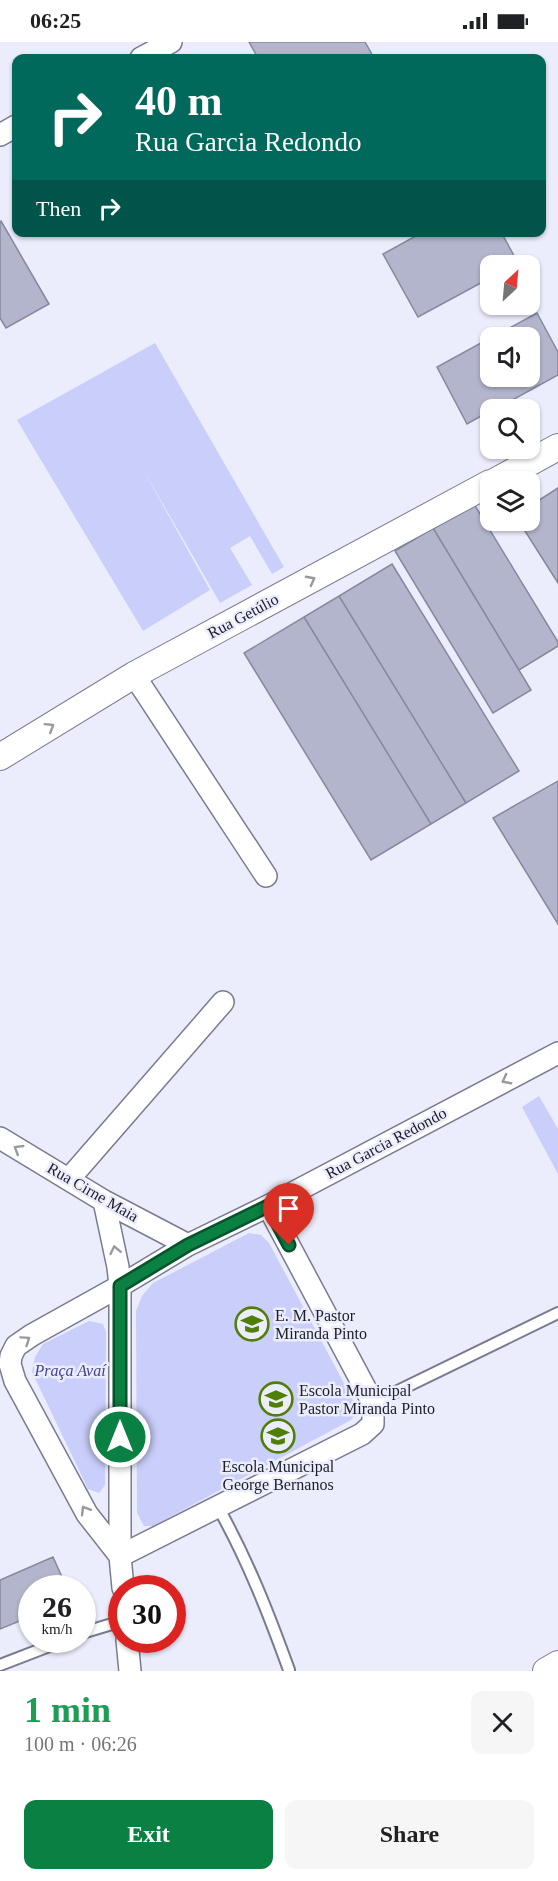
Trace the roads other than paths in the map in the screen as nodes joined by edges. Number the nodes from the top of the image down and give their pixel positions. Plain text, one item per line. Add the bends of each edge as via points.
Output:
1 (171, 42) edge
2 (148, 54) edge
3 (558, 447) edge
4 (513, 471) edge
5 (480, 488) edge
6 (134, 675) junction
7 (0, 757) edge
8 (266, 876) dead end
9 (224, 1002) dead end
10 (558, 1053) edge
11 (0, 1138) edge
12 (69, 1179) junction
13 (105, 1201) junction
14 (268, 1206) junction
15 (188, 1245) junction
16 (120, 1286) junction
17 (558, 1312) edge
18 (373, 1403) junction
19 (218, 1507) junction
20 (120, 1556) junction
21 (122, 1575) edge
22 (31, 1653) edge
23 (129, 1653) edge
24 (558, 1664) edge
25 (0, 1665) edge
26 (289, 1670) edge
27 (130, 1671) edge
28 (546, 1671) edge

1 - 2 street
3 - 4 street, Rua Getúlio
6 -> 5 street, Rua Getúlio
7 -> 6 street, Rua Getúlio
6 - 8 street
9 - 12 street
10 -> 14 street, Rua Garcia Redondo
12 -> 11 street, Rua Cirne Maia
12 - 13 street, Rua Cirne Maia
13 - 15 street, Rua Cirne Maia
16 -> 13 street
14 - 15 street, Rua Garcia Redondo
14 - 18 street
15 - 16 street, Rua Garcia Redondo
16 - 20 street
20 -> 16 street via 87,1514 15,1381 10,1364 16,1346
17 - 18 lane
18 - 19 street via 373,1424 362,1434
19 - 20 street
19 - 26 lane via 266,1605
20 - 21 street
22 - 25 lane
23 - 27 street
24 - 28 street

